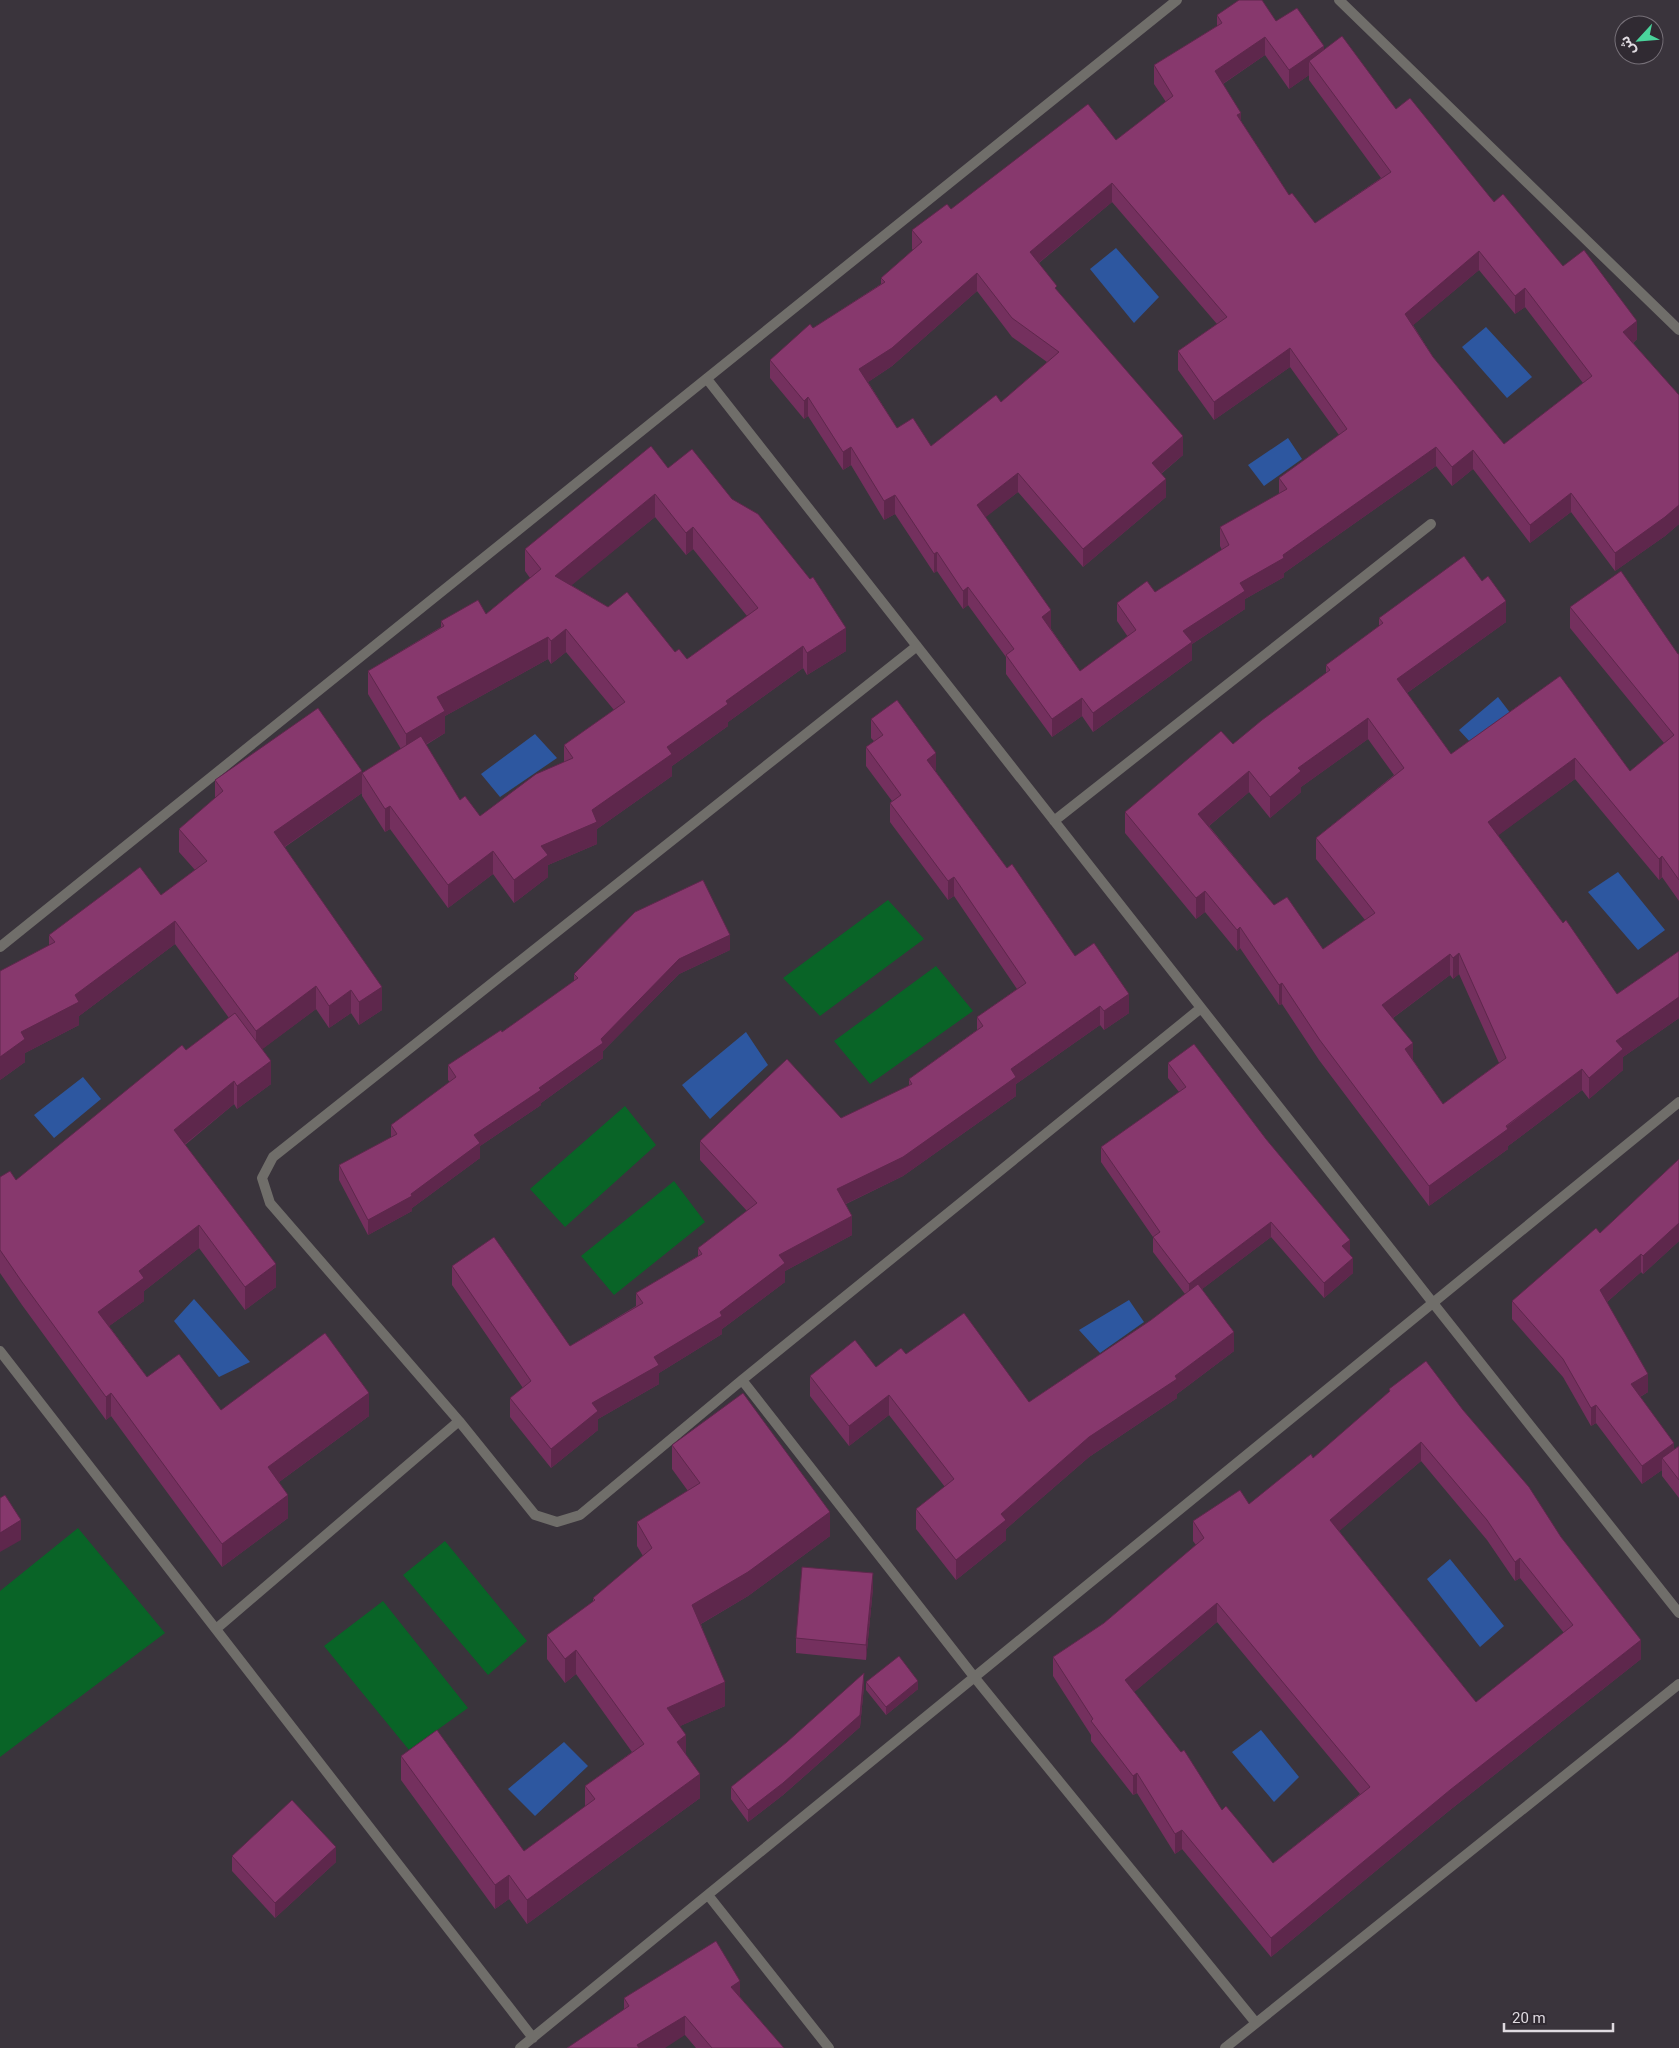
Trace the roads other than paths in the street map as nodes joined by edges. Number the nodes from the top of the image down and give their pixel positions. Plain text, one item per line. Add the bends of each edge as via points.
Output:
1 (1177, 0) edge
2 (1339, 0) edge
3 (1679, 330) edge
4 (707, 379) junction
5 (1431, 524) dead end
6 (917, 646) junction
7 (1054, 821) junction
8 (0, 947) edge
9 (1201, 1008) junction
10 (1679, 1102) edge
11 (1433, 1303) junction
12 (0, 1351) edge
13 (742, 1380) junction
14 (458, 1421) junction
15 (1679, 1613) edge
16 (216, 1629) junction
17 (975, 1678) junction
18 (1679, 1684) edge
19 (708, 1895) junction
20 (1256, 2023) junction
21 (533, 2038) junction
22 (520, 2048) edge
23 (829, 2048) edge
24 (1225, 2048) edge

1 - 4 lane
2 - 3 lane
4 - 6 lane
4 - 8 lane
5 - 7 lane
6 - 7 lane
6 - 14 lane via 273,1157 262,1178 270,1204
7 - 9 lane
9 - 11 lane
9 - 13 lane
10 - 11 lane
11 - 15 lane
11 - 17 lane
12 - 16 lane
13 - 14 lane via 580,1515 557,1522 535,1514
13 - 17 lane
14 - 16 lane
16 - 21 lane
17 - 19 lane
17 - 20 lane
18 - 20 lane
19 - 21 lane
19 - 23 lane
20 - 24 lane
21 - 22 lane

